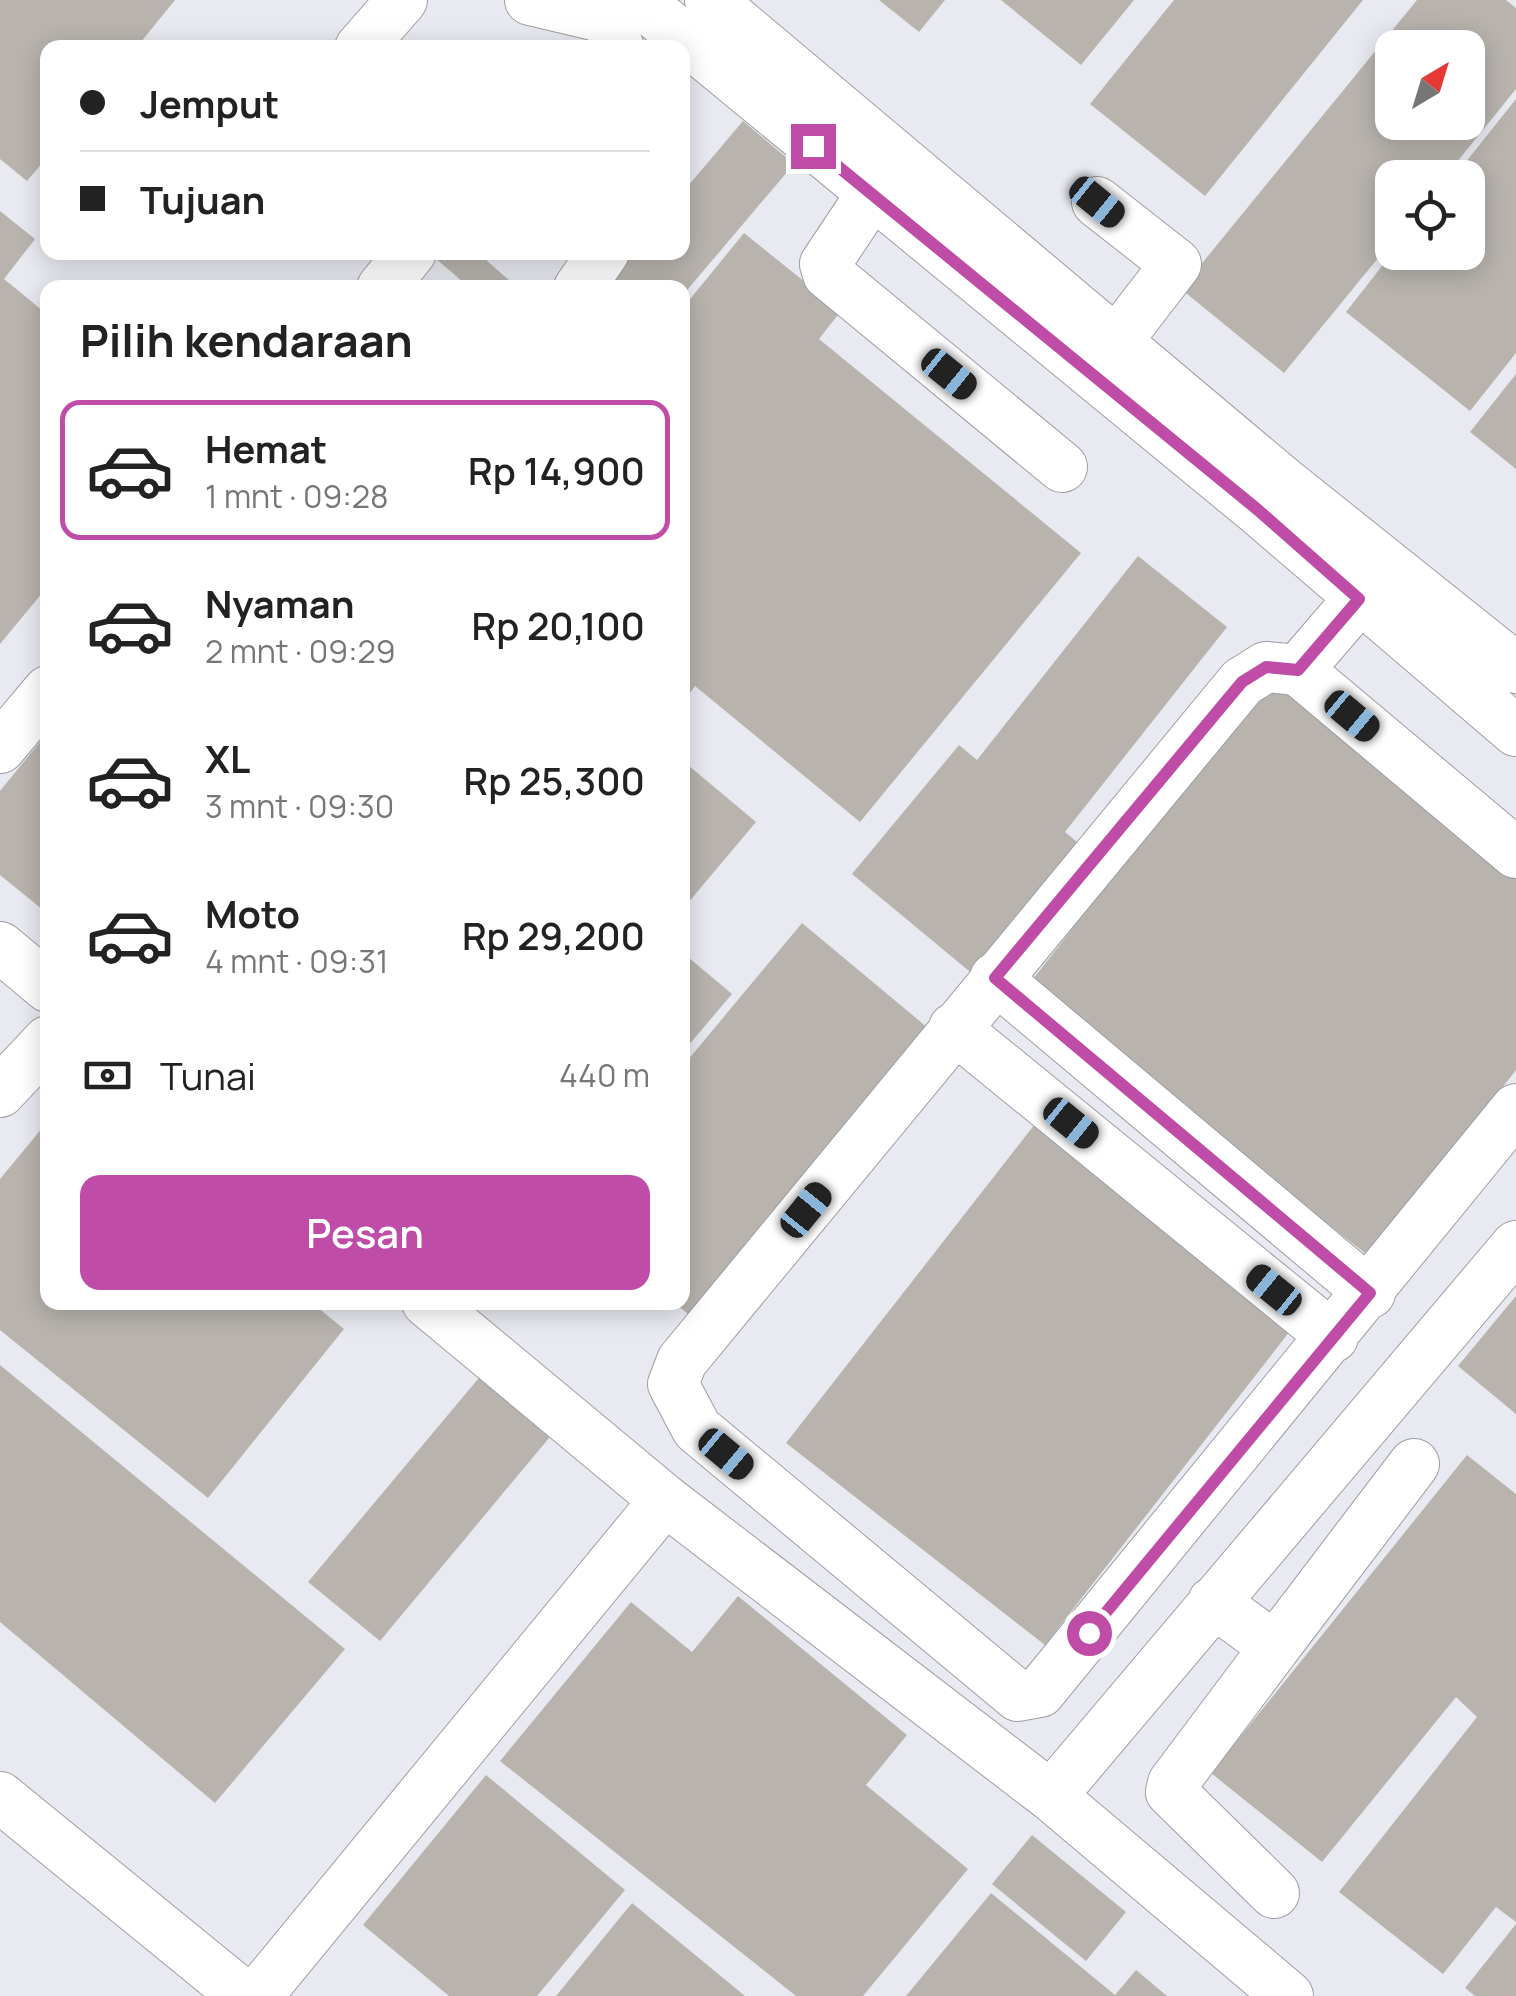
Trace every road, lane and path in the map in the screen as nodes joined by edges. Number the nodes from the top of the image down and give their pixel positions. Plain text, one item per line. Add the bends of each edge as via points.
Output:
1 (402, 0) edge
2 (530, 0) edge
3 (710, 0) edge
4 (613, 23) edge
5 (367, 40) edge
6 (639, 40) edge
7 (690, 74) edge
8 (871, 194) junction
9 (1097, 202) dead end
10 (405, 260) edge
11 (388, 280) edge
12 (1116, 342) junction
13 (1062, 467) dead end
14 (1270, 496) junction
15 (1359, 599) junction
16 (1516, 668) edge
17 (1298, 670) junction
18 (40, 700) edge
19 (1516, 730) edge
20 (0, 748) edge
21 (1516, 853) edge
22 (0, 947) edge
23 (995, 978) junction
24 (40, 980) edge
25 (954, 1028) junction
26 (40, 1050) edge
27 (0, 1092) edge
28 (1516, 1109) edge
29 (1516, 1246) edge
30 (1370, 1293) junction
31 (437, 1310) edge
32 (1333, 1337) junction
33 (1414, 1464) dead end
34 (665, 1500) junction
35 (1213, 1602) junction
36 (1275, 1647) junction
37 (1051, 1796) junction
38 (0, 1797) edge
39 (1274, 1892) dead end
40 (244, 1996) edge
41 (257, 1996) edge
42 (1288, 1996) edge

1 - 5 lane
2 - 4 lane
3 - 12 lane
4 - 6 lane
7 - 8 lane
8 - 13 lane via 825,264 828,274
8 - 14 lane
9 - 12 lane via 1176,264
10 - 11 lane
12 - 14 lane
14 - 15 lane
14 - 16 lane
15 - 17 lane
15 - 19 lane
17 - 21 lane
17 - 23 lane via 1266,667 1242,682
18 - 20 lane
22 - 24 lane
23 - 25 lane
23 - 30 lane
25 - 32 lane
25 - 32 lane via 682,1362 673,1384 696,1429 1018,1696 1040,1692
26 - 27 lane
28 - 30 lane
29 - 35 lane
30 - 32 lane
31 - 34 lane
33 - 36 lane
34 - 37 lane
34 - 41 lane
35 - 36 lane
35 - 37 lane
36 - 39 lane via 1171,1792
37 - 42 lane
38 - 40 lane

